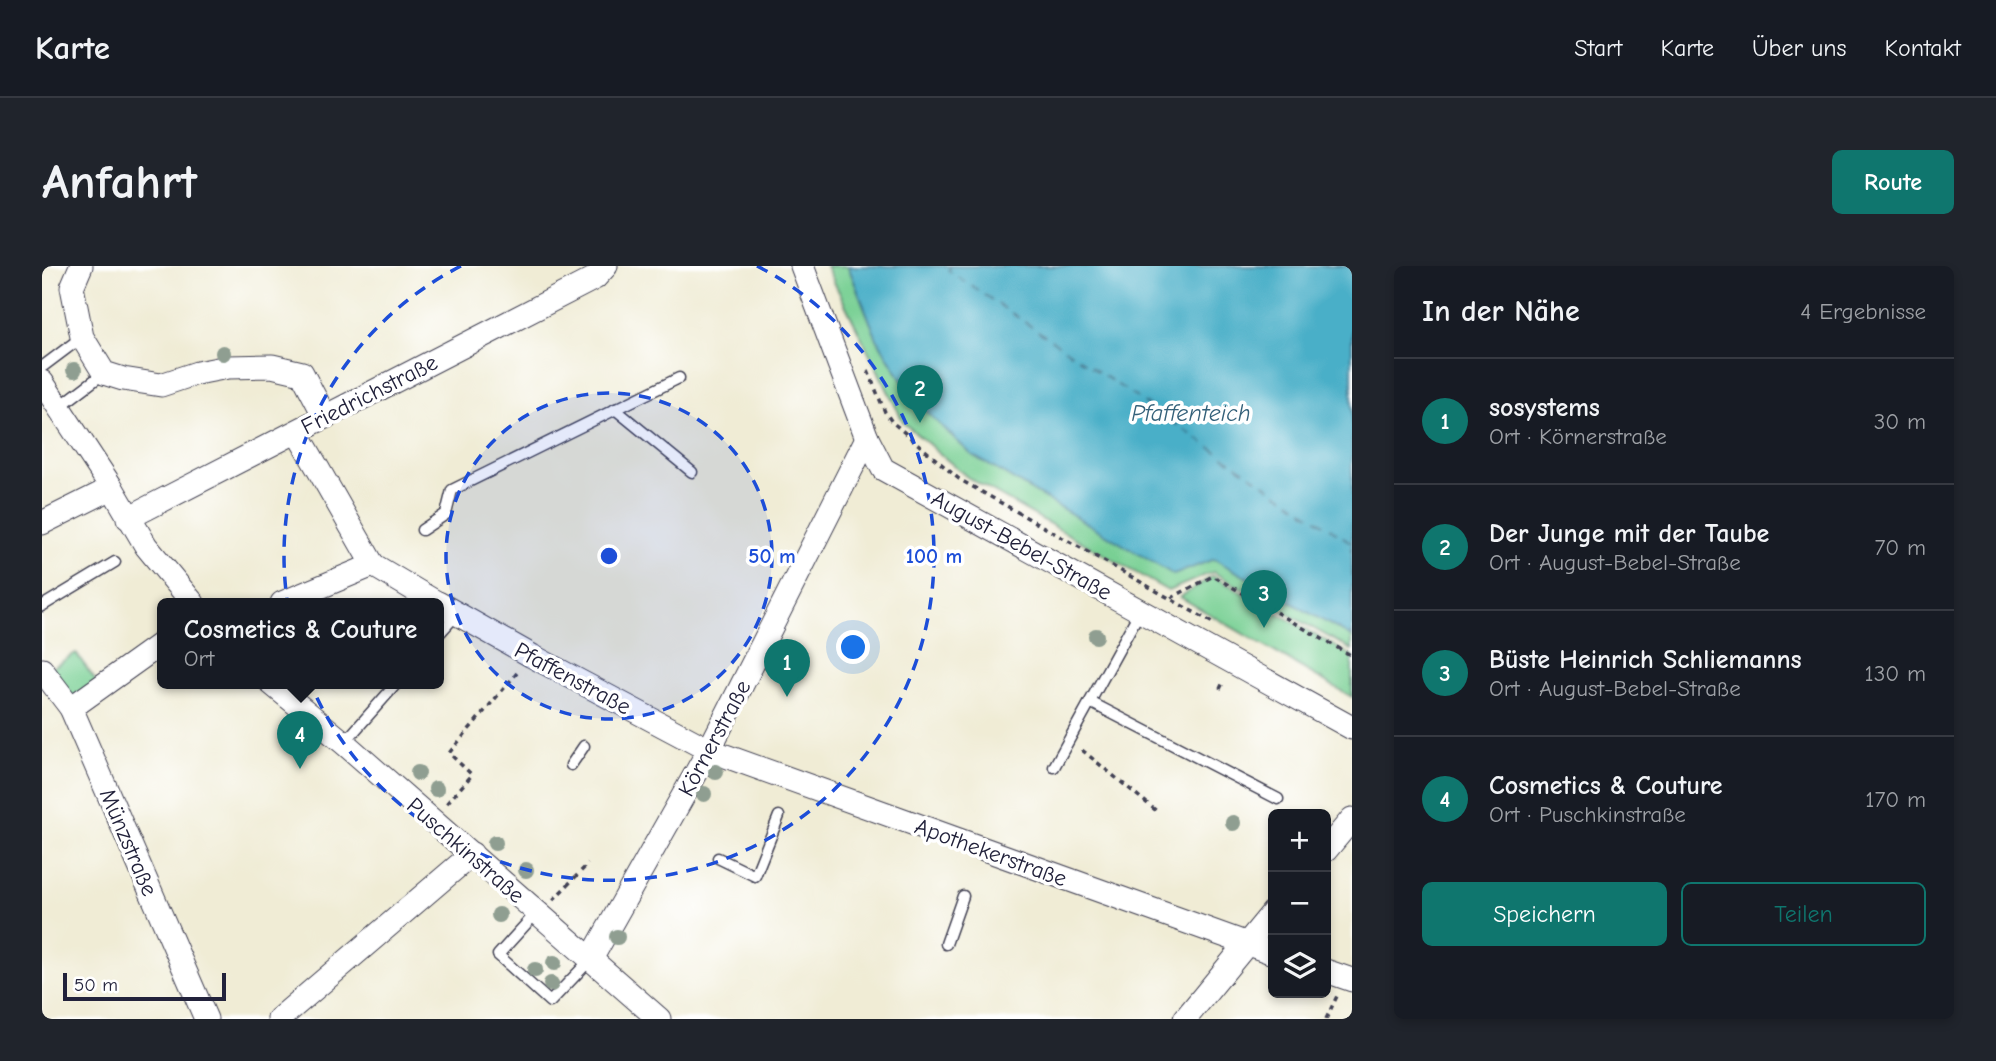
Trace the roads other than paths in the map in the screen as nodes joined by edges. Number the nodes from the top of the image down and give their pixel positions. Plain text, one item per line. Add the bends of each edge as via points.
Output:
1 (81, 266) edge
2 (606, 266) edge
3 (802, 266) edge
4 (82, 337) junction
5 (42, 367) edge
6 (104, 373) junction
7 (679, 378) dead end
8 (42, 382) edge
9 (58, 408) junction
10 (615, 409) junction
11 (325, 417) junction
12 (297, 432) junction
13 (867, 438) junction
14 (692, 472) dead end
15 (112, 488) junction
16 (128, 518) junction
17 (42, 523) edge
18 (422, 530) dead end
19 (115, 562) dead end
20 (376, 562) junction
21 (188, 598) edge
22 (293, 598) edge
23 (430, 598) edge
24 (42, 606) edge
25 (444, 607) edge
26 (1140, 611) junction
27 (157, 647) edge
28 (42, 670) edge
29 (278, 689) edge
30 (392, 689) edge
31 (1090, 702) junction
32 (71, 708) junction
33 (1352, 728) edge
34 (344, 743) junction
35 (584, 746) dead end
36 (709, 750) junction
37 (571, 765) dead end
38 (1054, 767) dead end
39 (1278, 799) dead end
40 (779, 816) dead end
41 (1352, 820) edge
42 (1331, 844) edge
43 (472, 854) junction
44 (718, 858) dead end
45 (963, 896) dead end
46 (538, 913) junction
47 (1268, 918) edge
48 (1247, 943) junction
49 (946, 944) dead end
50 (1268, 951) edge
51 (591, 959) junction
52 (1331, 973) edge
53 (1352, 980) edge
54 (206, 1019) edge
55 (279, 1019) edge
56 (659, 1019) edge
57 (1185, 1019) edge

1 - 4 street via 72,287
2 - 11 street, Friedrichstraße via 595,278
3 - 13 street, August-Bebel-Straße
4 - 5 lane
4 - 6 street
6 - 9 lane
6 - 11 street via 161,385 228,367 272,366 302,373
7 - 10 lane
8 - 9 street
9 - 15 street
10 - 14 lane
10 - 18 lane via 453,489 446,513
11 - 12 street, Friedrichstraße
12 - 16 street, Friedrichstraße
12 - 20 street
13 - 26 street, August-Bebel-Straße via 883,469
13 - 36 street, Körnerstraße
15 - 16 street
15 - 17 street
16 - 21 street
19 - 24 lane
20 - 22 street
20 - 23 street, Pfaffenstraße
25 - 36 street, Pfaffenstraße via 610,706
26 - 31 lane
26 - 33 street, August-Bebel-Straße
27 - 32 street
28 - 32 street, Münzstraße
29 - 34 street, Puschkinstraße
30 - 34 lane
31 - 38 lane
31 - 39 lane
32 - 54 street, Münzstraße
34 - 43 street, Puschkinstraße
35 - 37 lane
36 - 48 street, Apothekerstraße via 792,786 979,854
36 - 51 street, Körnerstraße
40 - 44 lane via 755,876
41 - 42 street
43 - 46 street, Puschkinstraße
43 - 55 street
45 - 49 lane
46 - 51 street, Puschkinstraße
46 - 51 lane via 498,955 550,1002
47 - 48 street
48 - 50 street, Apothekerstraße
48 - 57 street
51 - 56 street, Puschkinstraße
52 - 53 street

